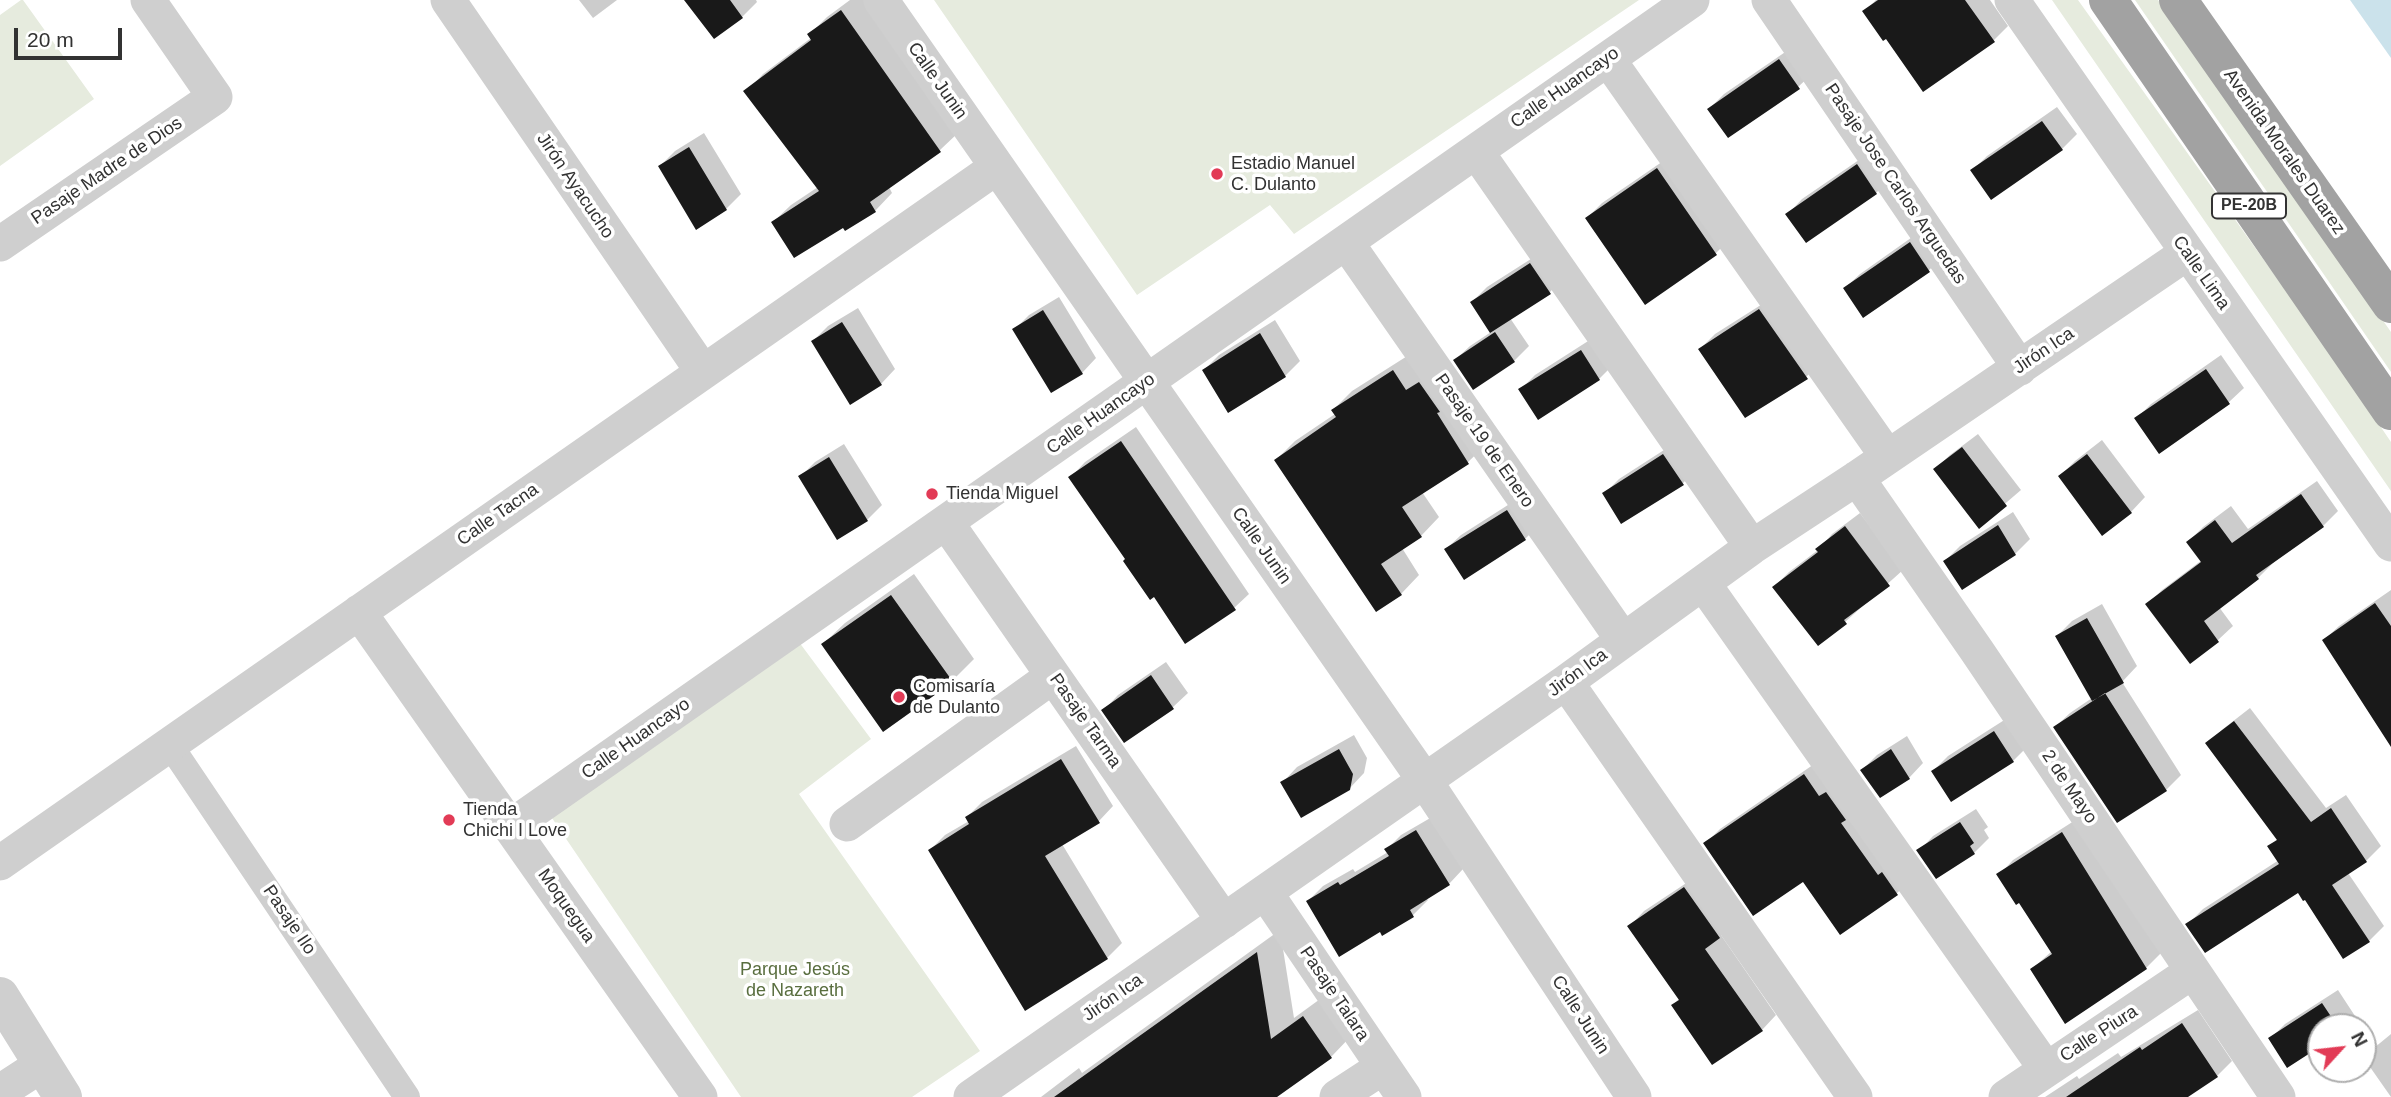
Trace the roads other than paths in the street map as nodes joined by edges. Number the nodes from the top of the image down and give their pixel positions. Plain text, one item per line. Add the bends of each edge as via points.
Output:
1 (148, 0) edge
2 (448, 0) edge
3 (881, 0) edge
4 (1692, 0) edge
5 (1769, 0) edge
6 (2012, 0) edge
7 (2108, 0) edge
8 (2178, 0) edge
9 (1608, 59) junction
10 (1476, 151) junction
11 (997, 167) junction
12 (1346, 242) junction
13 (0, 244) edge
14 (2187, 253) junction
15 (2391, 304) edge
16 (2020, 368) junction
17 (702, 372) junction
18 (1147, 382) junction
19 (2391, 411) edge
20 (1887, 456) junction
21 (1857, 478) junction
22 (946, 522) junction
23 (2391, 544) edge
24 (1752, 547) junction
25 (1703, 583) junction
26 (359, 612) junction
27 (1623, 640) junction
28 (1053, 676) junction
29 (1566, 682) junction
30 (170, 745) junction
31 (1425, 781) junction
32 (847, 824) dead end
33 (510, 827) junction
34 (0, 863) edge
35 (1265, 891) junction
36 (1224, 921) junction
37 (2193, 971) junction
38 (0, 996) edge
39 (43, 1064) junction
40 (1382, 1067) junction
41 (2046, 1069) junction
42 (0, 1092) edge
43 (63, 1097) edge
44 (407, 1097) edge
45 (700, 1097) edge
46 (971, 1097) edge
47 (1337, 1097) edge
48 (1404, 1097) edge
49 (1634, 1097) edge
50 (1855, 1097) edge
51 (2006, 1097) edge
52 (2278, 1097) edge

1 - 13 street, Pasaje Madre de Dios via 215,97
2 - 17 street, Jirón Ayacucho
3 - 11 street, Calle Junin
4 - 9 street, Calle Huancayo
5 - 16 street, Pasaje Jose Carlos Arguedas
6 - 14 street, Calle Lima
7 - 19 highway, PE-20B
8 - 15 highway, Avenida Morales Duarez / PE-20B
9 - 10 street, Calle Huancayo
9 - 20 street
10 - 12 street, Calle Huancayo
10 - 24 street
11 - 17 street, Calle Tacna
11 - 18 street, Calle Junin
12 - 18 street, Calle Huancayo
12 - 27 street, Pasaje 19 de Enero
14 - 16 street, Jirón Ica
14 - 23 street, Calle Lima
16 - 20 street, Jirón Ica
17 - 26 street, Calle Tacna
18 - 22 street, Calle Huancayo
18 - 31 street, Calle Junin
20 - 21 street, Jirón Ica
21 - 24 street, Jirón Ica
21 - 37 street, 2 de Mayo
22 - 28 street, Pasaje Tarma
22 - 33 street, Calle Huancayo
24 - 25 street, Jirón Ica
25 - 27 street, Jirón Ica
25 - 41 street
26 - 30 street, Calle Tacna
26 - 33 street, Moquegua
27 - 29 street, Jirón Ica
28 - 32 street
28 - 36 street, Pasaje Tarma
29 - 31 street, Jirón Ica
29 - 50 street
30 - 34 street, Calle Tacna
30 - 44 street, Pasaje Ilo
31 - 35 street, Jirón Ica
31 - 49 street, Calle Junin
33 - 45 street, Moquegua
35 - 36 street, Jirón Ica
35 - 40 street, Pasaje Talara
36 - 46 street, Jirón Ica
37 - 41 street, Calle Piura
37 - 52 street, 2 de Mayo
38 - 39 street
39 - 42 street
39 - 43 street
40 - 47 street
40 - 48 street, Pasaje Talara
41 - 51 street, Calle Piura

